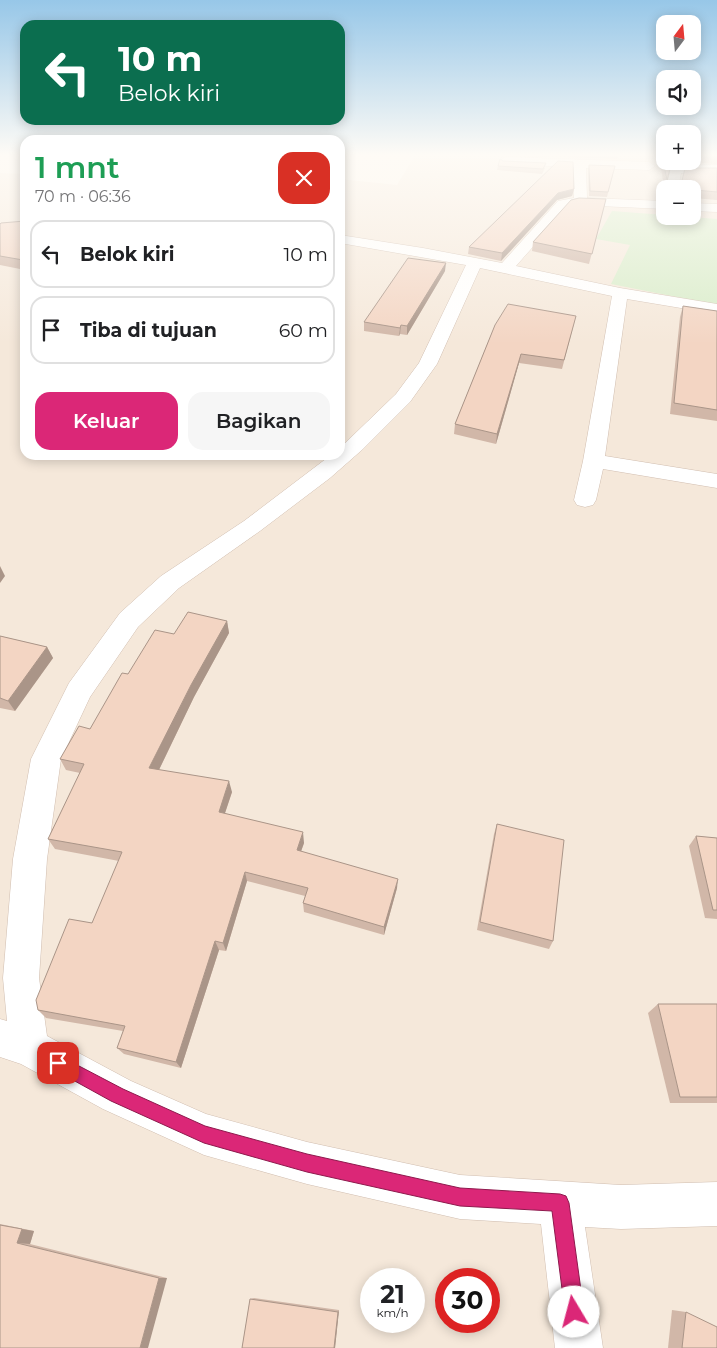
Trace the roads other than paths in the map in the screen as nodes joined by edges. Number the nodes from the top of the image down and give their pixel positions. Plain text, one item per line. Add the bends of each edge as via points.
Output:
1 (551, 218) edge
2 (345, 240) edge
3 (476, 262) junction
4 (505, 269) junction
5 (620, 293) junction
6 (717, 309) edge
7 (345, 454) edge
8 (337, 460) edge
9 (594, 461) junction
10 (717, 480) edge
11 (585, 500) dead end
12 (14, 1043) edge
13 (560, 1203) junction
14 (717, 1204) edge
15 (579, 1348) edge

1 - 4 street
2 - 3 street
3 - 4 street
3 - 7 street via 428,364 403,398
4 - 5 street
5 - 6 street
5 - 9 street
8 - 12 street via 252,526 170,582 129,620 78,691 46,760 30,859
9 - 10 street
9 - 11 street
12 - 13 street via 204,1134 307,1163 460,1197
13 - 14 street via 621,1208
13 - 15 street

